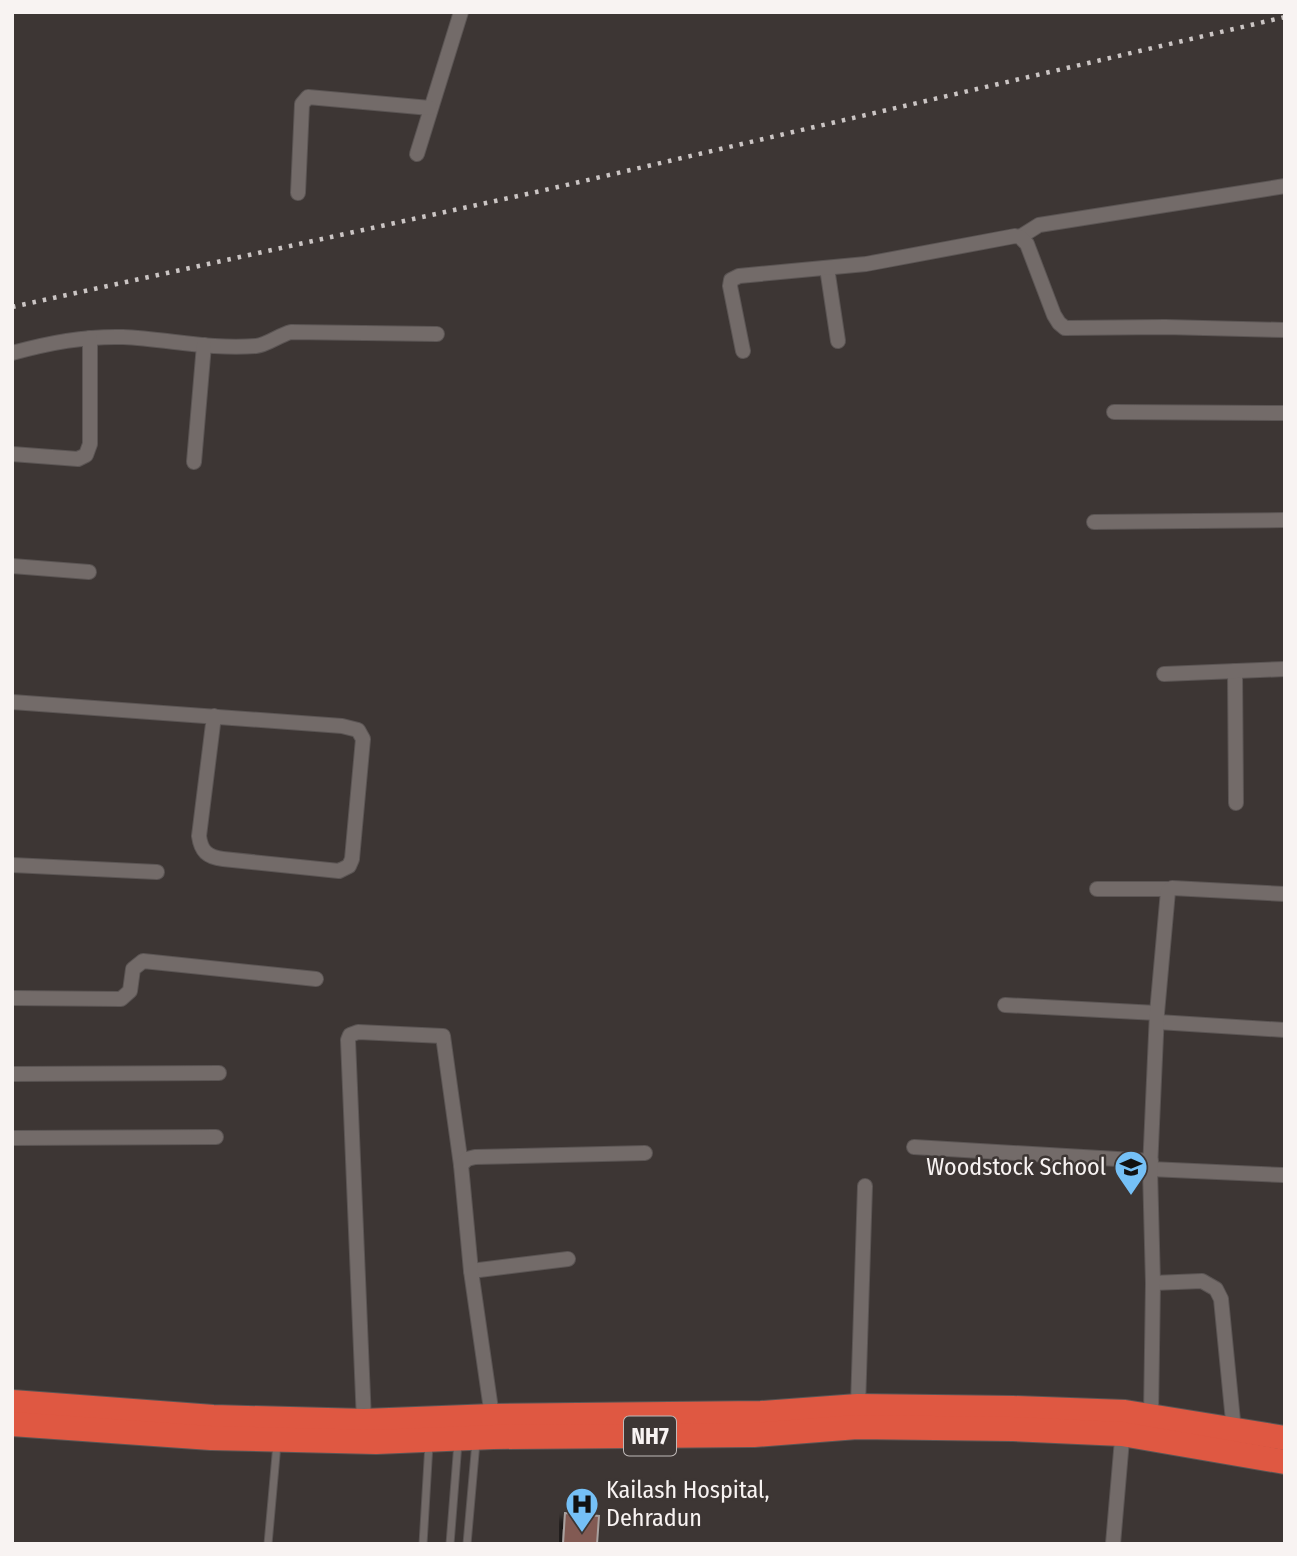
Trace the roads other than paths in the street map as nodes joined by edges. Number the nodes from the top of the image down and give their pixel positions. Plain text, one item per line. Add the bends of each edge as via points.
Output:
1 (461, 12) edge
2 (430, 108) junction
3 (417, 154) dead end
4 (1285, 186) edge
5 (298, 193) dead end
6 (1020, 237) junction
7 (827, 268) junction
8 (1285, 330) edge
9 (437, 334) dead end
10 (90, 338) junction
11 (838, 341) dead end
12 (204, 345) junction
13 (743, 351) dead end
14 (12, 353) edge
15 (1114, 412) dead end
16 (1285, 413) edge
17 (12, 454) edge
18 (194, 462) dead end
19 (1285, 520) edge
20 (1094, 522) dead end
21 (12, 566) edge
22 (89, 572) dead end
23 (1285, 669) edge
24 (1235, 671) junction
25 (1164, 674) dead end
26 (12, 702) edge
27 (215, 716) junction
28 (1236, 803) dead end
29 (12, 865) edge
30 (157, 872) dead end
31 (1097, 889) dead end
32 (1168, 889) junction
33 (1285, 894) edge
34 (316, 979) dead end
35 (12, 998) edge
36 (1005, 1005) dead end
37 (1157, 1018) junction
38 (1285, 1030) edge
39 (219, 1073) dead end
40 (12, 1074) edge
41 (216, 1137) dead end
42 (12, 1138) edge
43 (914, 1147) dead end
44 (645, 1153) dead end
45 (461, 1165) junction
46 (1151, 1165) junction
47 (1283, 1175) edge
48 (864, 1186) dead end
49 (568, 1259) dead end
50 (471, 1271) junction
51 (1153, 1283) junction
52 (12, 1402) edge
53 (858, 1406) junction
54 (1151, 1416) junction
55 (364, 1421) junction
56 (1124, 1423) junction
57 (12, 1424) edge
58 (1234, 1431) junction
59 (480, 1432) junction
60 (1285, 1438) edge
61 (278, 1440) junction
62 (429, 1440) junction
63 (1285, 1462) edge
64 (268, 1544) edge
65 (423, 1544) edge
66 (450, 1544) edge
67 (467, 1544) edge
68 (1113, 1544) edge

1 - 2 street
2 - 3 street
2 - 5 street via 314,97 304,100
4 - 6 street via 1039,225
6 - 7 street
6 - 8 street via 1027,244 1054,315 1065,328
7 - 11 street
7 - 13 street via 739,276 731,281
9 - 12 street via 291,332 257,346
10 - 12 street
10 - 14 street
10 - 17 street via 89,451 78,459
12 - 18 street
15 - 16 street
19 - 20 street
21 - 22 street
23 - 24 street
24 - 25 street
24 - 28 street
26 - 27 street
27 - 27 street via 358,730 363,739 349,866 339,871 223,859 204,851 199,836
29 - 30 street
31 - 32 street
32 - 33 street
32 - 37 street
34 - 35 street via 143,961 133,969 130,991 121,999
36 - 37 street
37 - 38 street
37 - 46 street
39 - 40 street
41 - 42 street
43 - 46 street
44 - 45 street via 475,1157
45 - 50 street
45 - 55 street via 443,1037 350,1035
46 - 47 street
46 - 51 street
48 - 53 street
49 - 50 street
50 - 59 street
51 - 54 street
51 - 58 street via 1202,1281 1216,1289 1221,1299
52 - 55 highway, NH7 via 214,1417
53 - 56 highway, NH7
53 - 59 highway, NH7
54 - 56 highway, NH7
54 - 58 highway, NH7
55 - 59 highway, NH7
56 - 59 highway, NH7 via 1013,1429 857,1427 754,1436
56 - 63 highway, NH7
56 - 68 street
57 - 61 highway, NH7
58 - 60 highway, NH7
59 - 62 highway, NH7
59 - 66 lane
59 - 67 lane
61 - 62 highway, NH7
61 - 64 lane
62 - 65 lane

